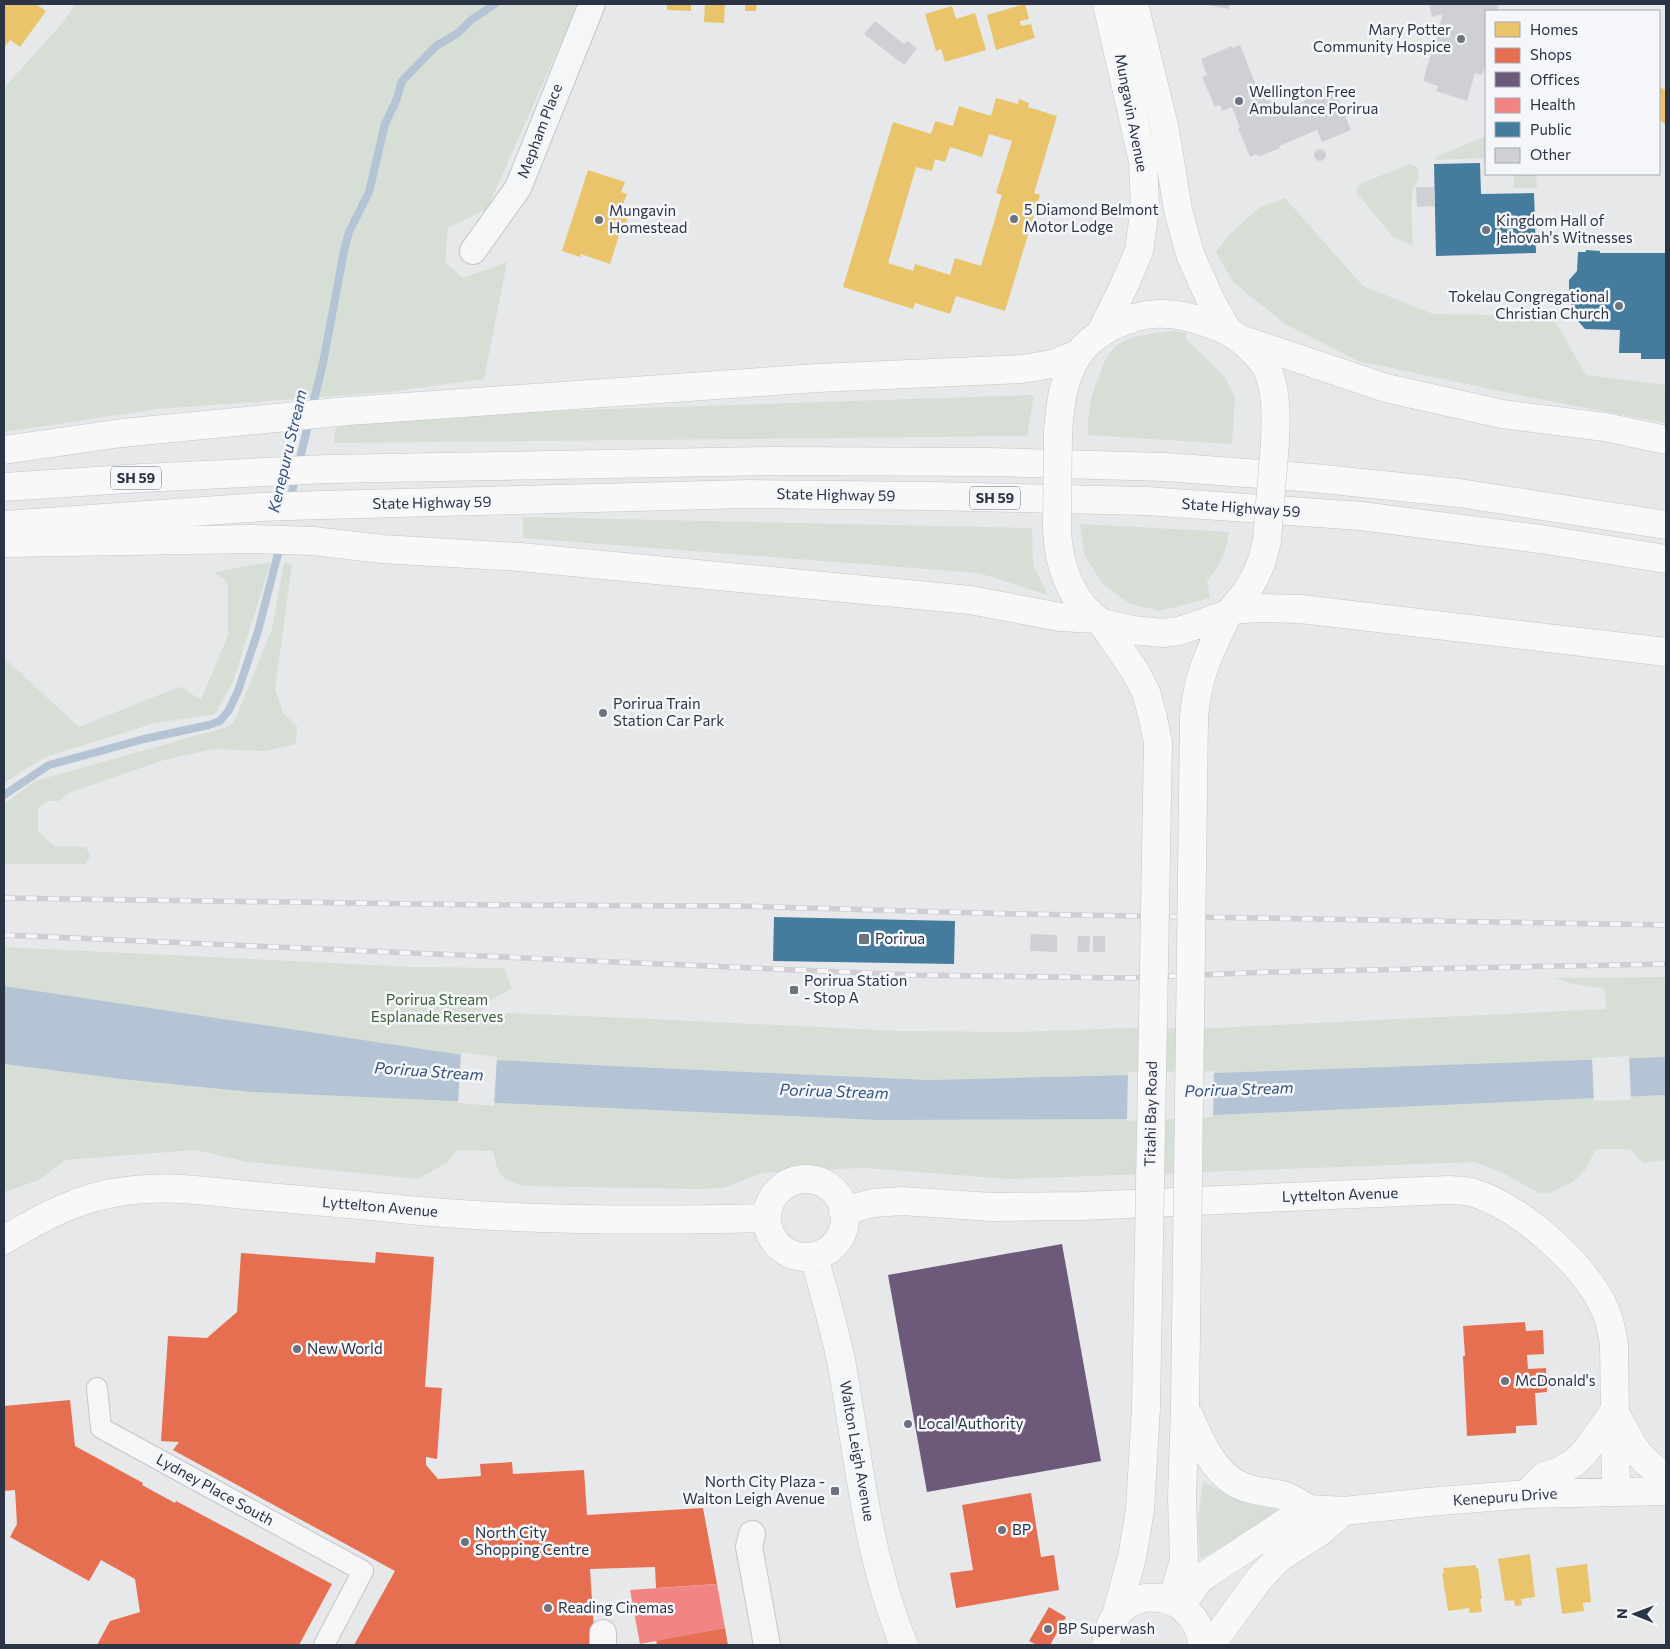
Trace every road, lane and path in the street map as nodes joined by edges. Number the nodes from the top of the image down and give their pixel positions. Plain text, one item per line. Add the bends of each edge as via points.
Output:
1 (592, 4) edge
2 (1107, 4) edge
3 (1134, 4) edge
4 (474, 250) dead end
5 (1100, 334) junction
6 (1235, 335) junction
7 (1078, 354) junction
8 (1666, 440) edge
9 (4, 450) edge
10 (4, 487) edge
11 (4, 525) edge
12 (1666, 525) edge
13 (4, 543) edge
14 (1666, 559) edge
15 (1230, 612) junction
16 (1099, 621) junction
17 (1666, 652) edge
18 (843, 1211) junction
19 (767, 1218) junction
20 (4, 1240) edge
21 (814, 1256) junction
22 (98, 1388) dead end
23 (1185, 1408) junction
24 (1615, 1410) junction
25 (1666, 1475) edge
26 (1666, 1491) edge
27 (1616, 1492) junction
28 (1527, 1494) junction
29 (1310, 1509) junction
30 (1344, 1511) junction
31 (752, 1534) dead end
32 (1177, 1603) junction
33 (1108, 1634) edge
34 (324, 1645) edge
35 (767, 1645) edge
36 (904, 1645) edge
37 (1202, 1645) edge
38 (1211, 1645) edge

1 - 4 street, Mepham Place via 518,188
2 - 5 main road, Mungavin Avenue via 1143,161 1146,207 1139,250
3 - 6 main road, Mungavin Avenue via 1165,130 1178,210 1190,254 1210,299
5 - 6 main road via 1124,320 1168,313 1189,316
5 - 7 main road
6 - 8 main road via 1386,388 1502,414 1605,427
6 - 15 main road, bridge via 1268,369 1275,404 1267,540 1255,577
7 - 9 main road via 1052,364 1022,369 807,379 348,411 122,433
7 - 16 main road, Titahi Bay Road, bridge via 1064,388 1058,432 1057,549 1070,584
10 - 12 main road, SH 59 via 328,470 771,461 990,462 1166,467 1314,478 1449,492
11 - 14 main road, State Highway 59 / SH 59 via 320,505 749,494 939,496 1146,501 1361,516
13 - 16 main road via 313,541 382,549 520,557 970,600
15 - 16 main road via 1179,631 1163,633 1132,630
15 - 17 main road via 1257,608 1301,609
15 - 23 main road, bridge via 1200,677 1194,718
16 - 33 main road, Titahi Bay Road, bridge via 1146,692 1158,742 1146,1407 1140,1510 1132,1557
18 - 19 main road via 833,1191 806,1179 791,1182 779,1190 770,1203
18 - 21 main road via 843,1228 836,1243 823,1254
18 - 24 main road, Lyttelton Avenue via 872,1203 902,1201 991,1207 1080,1206 1448,1190 1472,1192 1526,1220 1579,1269 1593,1287 1605,1308 1614,1344
19 - 20 main road, Lyttelton Avenue via 546,1219 176,1188 125,1191 74,1203
19 - 21 main road via 771,1235 781,1249 797,1256
21 - 36 street, Walton Leigh Avenue via 841,1361 878,1568
22 - 34 street, Lydney Place South via 101,1428 363,1571
23 - 29 main road via 1204,1448 1224,1475 1241,1486 1283,1496
23 - 32 main road via 1184,1561
24 - 25 main road via 1642,1459
24 - 27 main road, Lyttelton Avenue
24 - 28 main road via 1576,1462 1543,1477
26 - 27 main road, Kenepuru Drive
27 - 28 main road, Kenepuru Drive
28 - 30 main road, Kenepuru Drive
29 - 30 main road, Kenepuru Drive
29 - 32 main road via 1201,1578
30 - 38 main road via 1320,1532 1279,1558 1259,1578
31 - 35 street via 749,1547
32 - 33 main road via 1154,1598 1136,1601 1125,1607
32 - 37 main road via 1192,1616

